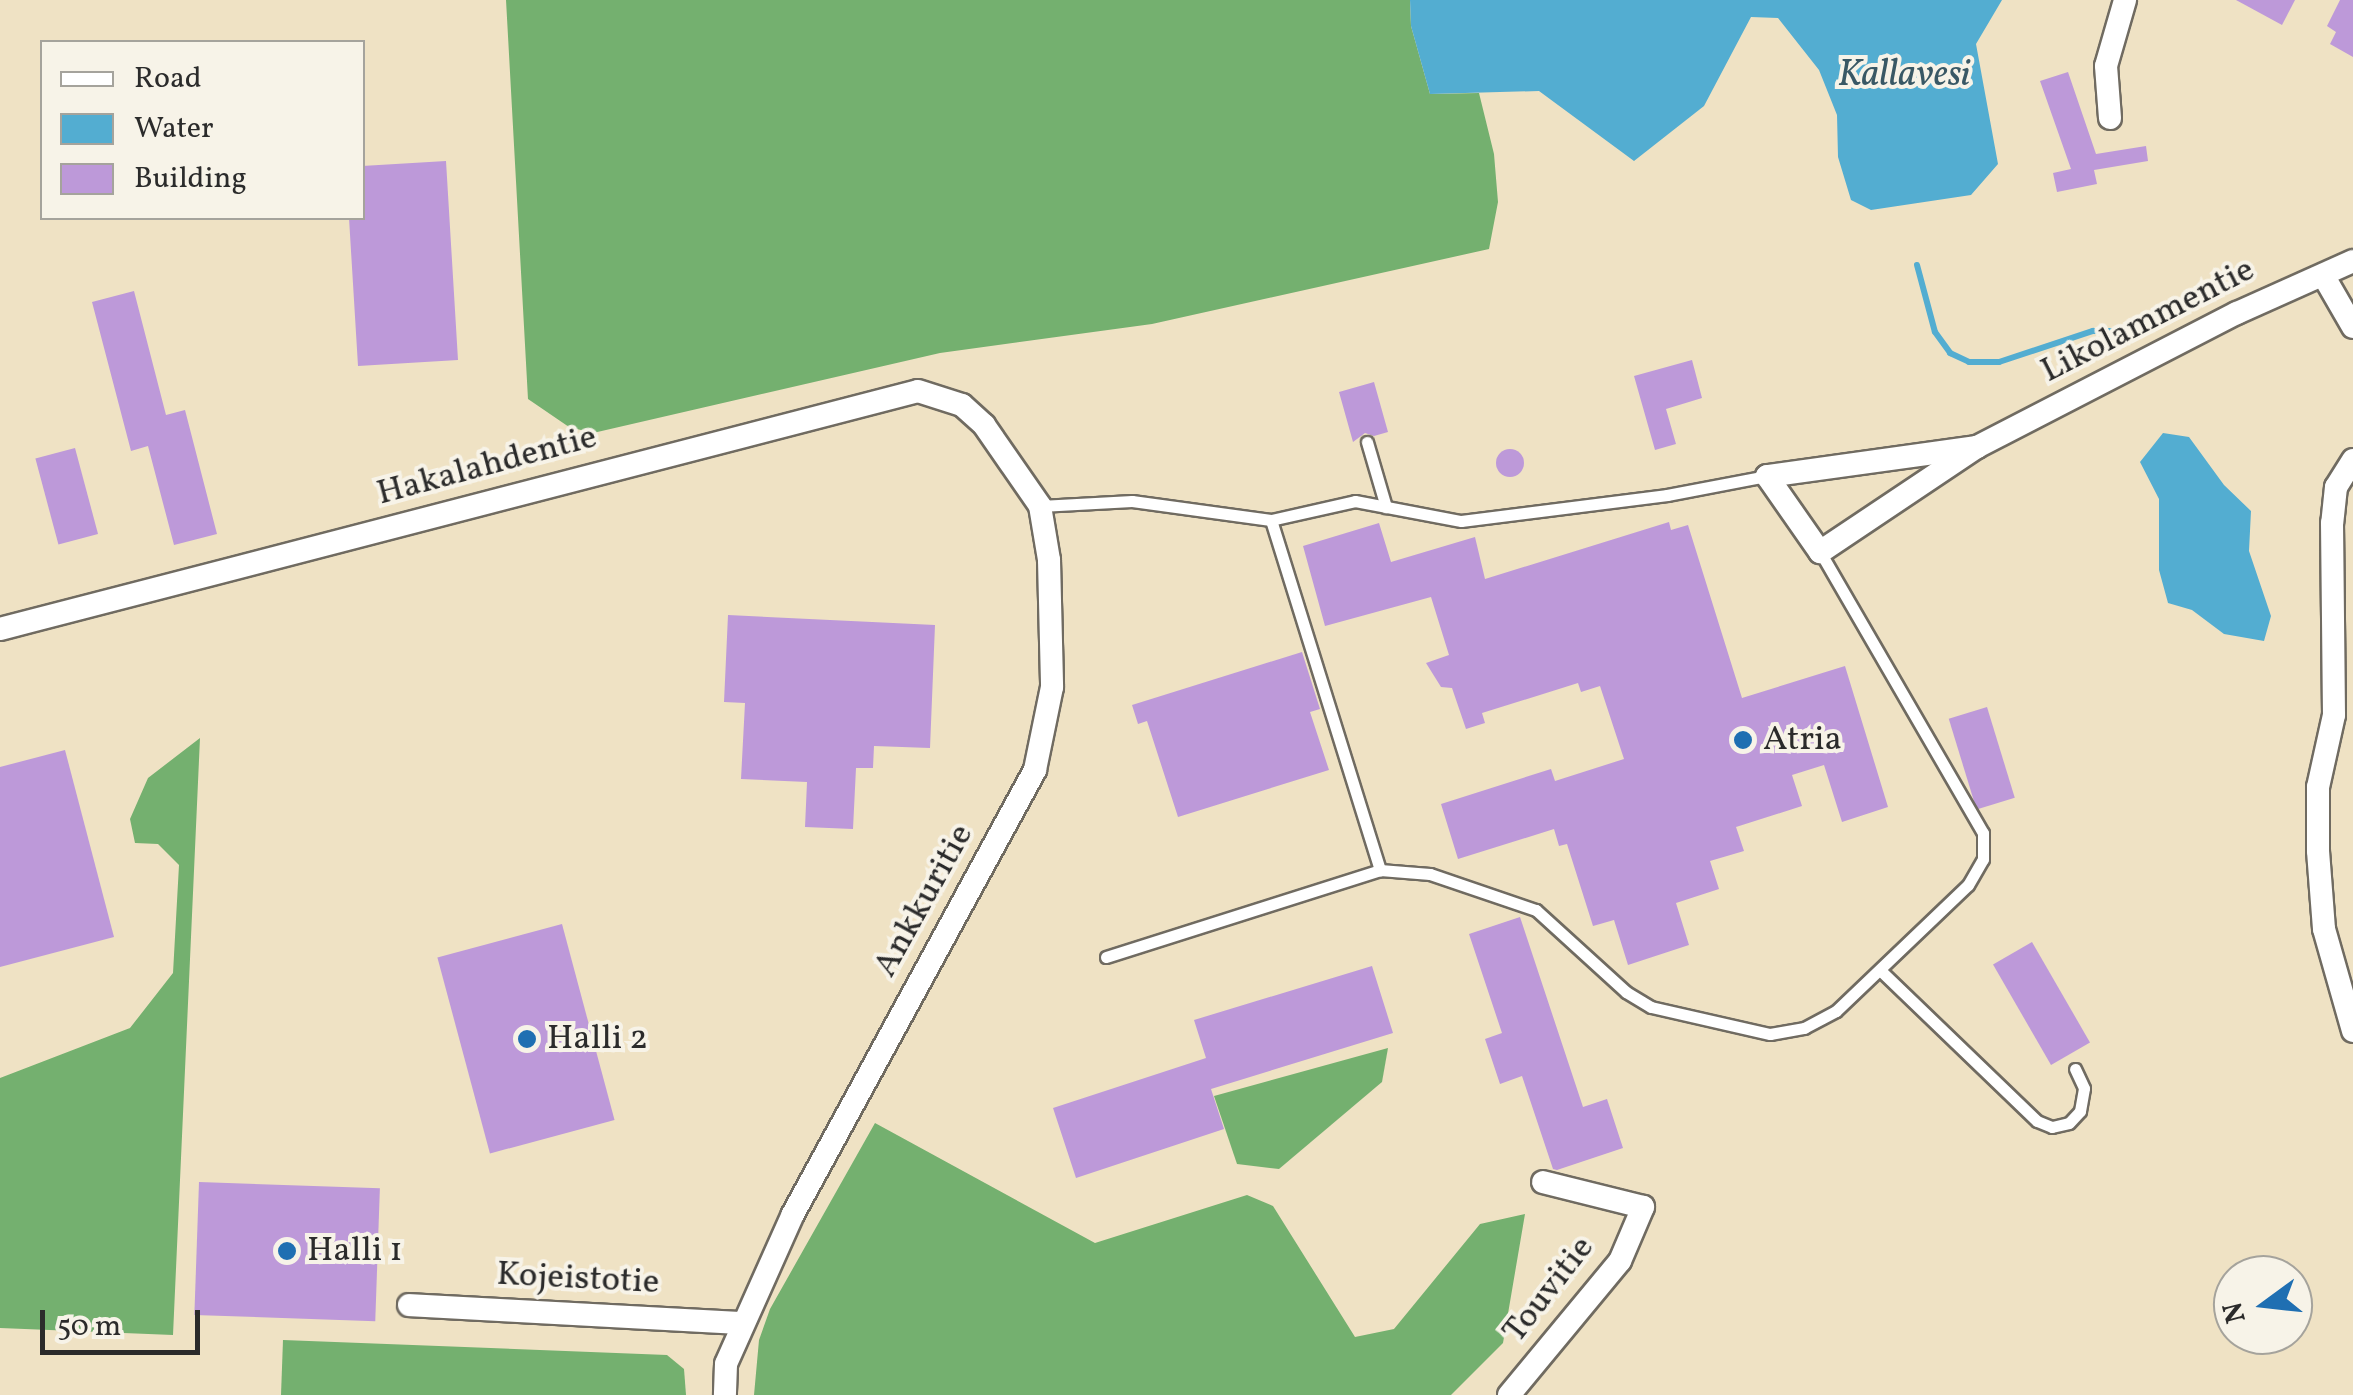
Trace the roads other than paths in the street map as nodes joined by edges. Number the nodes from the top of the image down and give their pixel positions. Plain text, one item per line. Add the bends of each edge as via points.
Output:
1 (2124, 0) edge
2 (2110, 118) dead end
3 (2353, 261) edge
4 (2323, 274) junction
5 (2353, 327) edge
6 (984, 426) joint
7 (1367, 442) dead end
8 (1977, 447) junction
9 (2353, 460) edge
10 (1767, 476) junction
11 (1040, 506) junction
12 (1386, 507) junction
13 (1271, 520) junction
14 (1820, 552) junction
15 (0, 628) edge
16 (1380, 870) junction
17 (1106, 957) dead end
18 (1881, 971) junction
19 (2353, 1031) edge
20 (2075, 1069) dead end
21 (1543, 1182) dead end
22 (409, 1304) dead end
23 (743, 1323) junction
24 (725, 1395) edge
25 (1509, 1395) edge

1 - 2 street via 2106,66
3 - 4 street, Likolammentie
4 - 5 street
4 - 8 street, Likolammentie
6 - 11 street, Ankkuritie
6 - 15 street, Hakalahdentie via 962,405 918,391
7 - 12 lane
8 - 10 street, Likolammentie
8 - 14 street, Likolammentie
9 - 19 street via 2336,487 2332,524 2334,714 2318,787 2318,851 2324,929
10 - 12 lane via 1460,521
10 - 14 street
11 - 13 lane via 1132,501
11 - 23 street, Ankkuritie via 1049,560 1052,687 1035,770 793,1214
12 - 13 lane via 1355,501
13 - 16 lane
14 - 18 lane via 1983,833 1983,858 1968,885
16 - 17 lane
16 - 18 lane via 1430,874 1536,910 1626,992 1651,1008 1710,1023 1770,1034 1804,1028 1836,1011
18 - 20 lane via 2037,1122 2052,1128 2080,1111 2084,1088
21 - 25 street, Touvitie via 1642,1207 1620,1260
22 - 23 street, Kojeistotie
23 - 24 street, Ankkuritie via 726,1364

